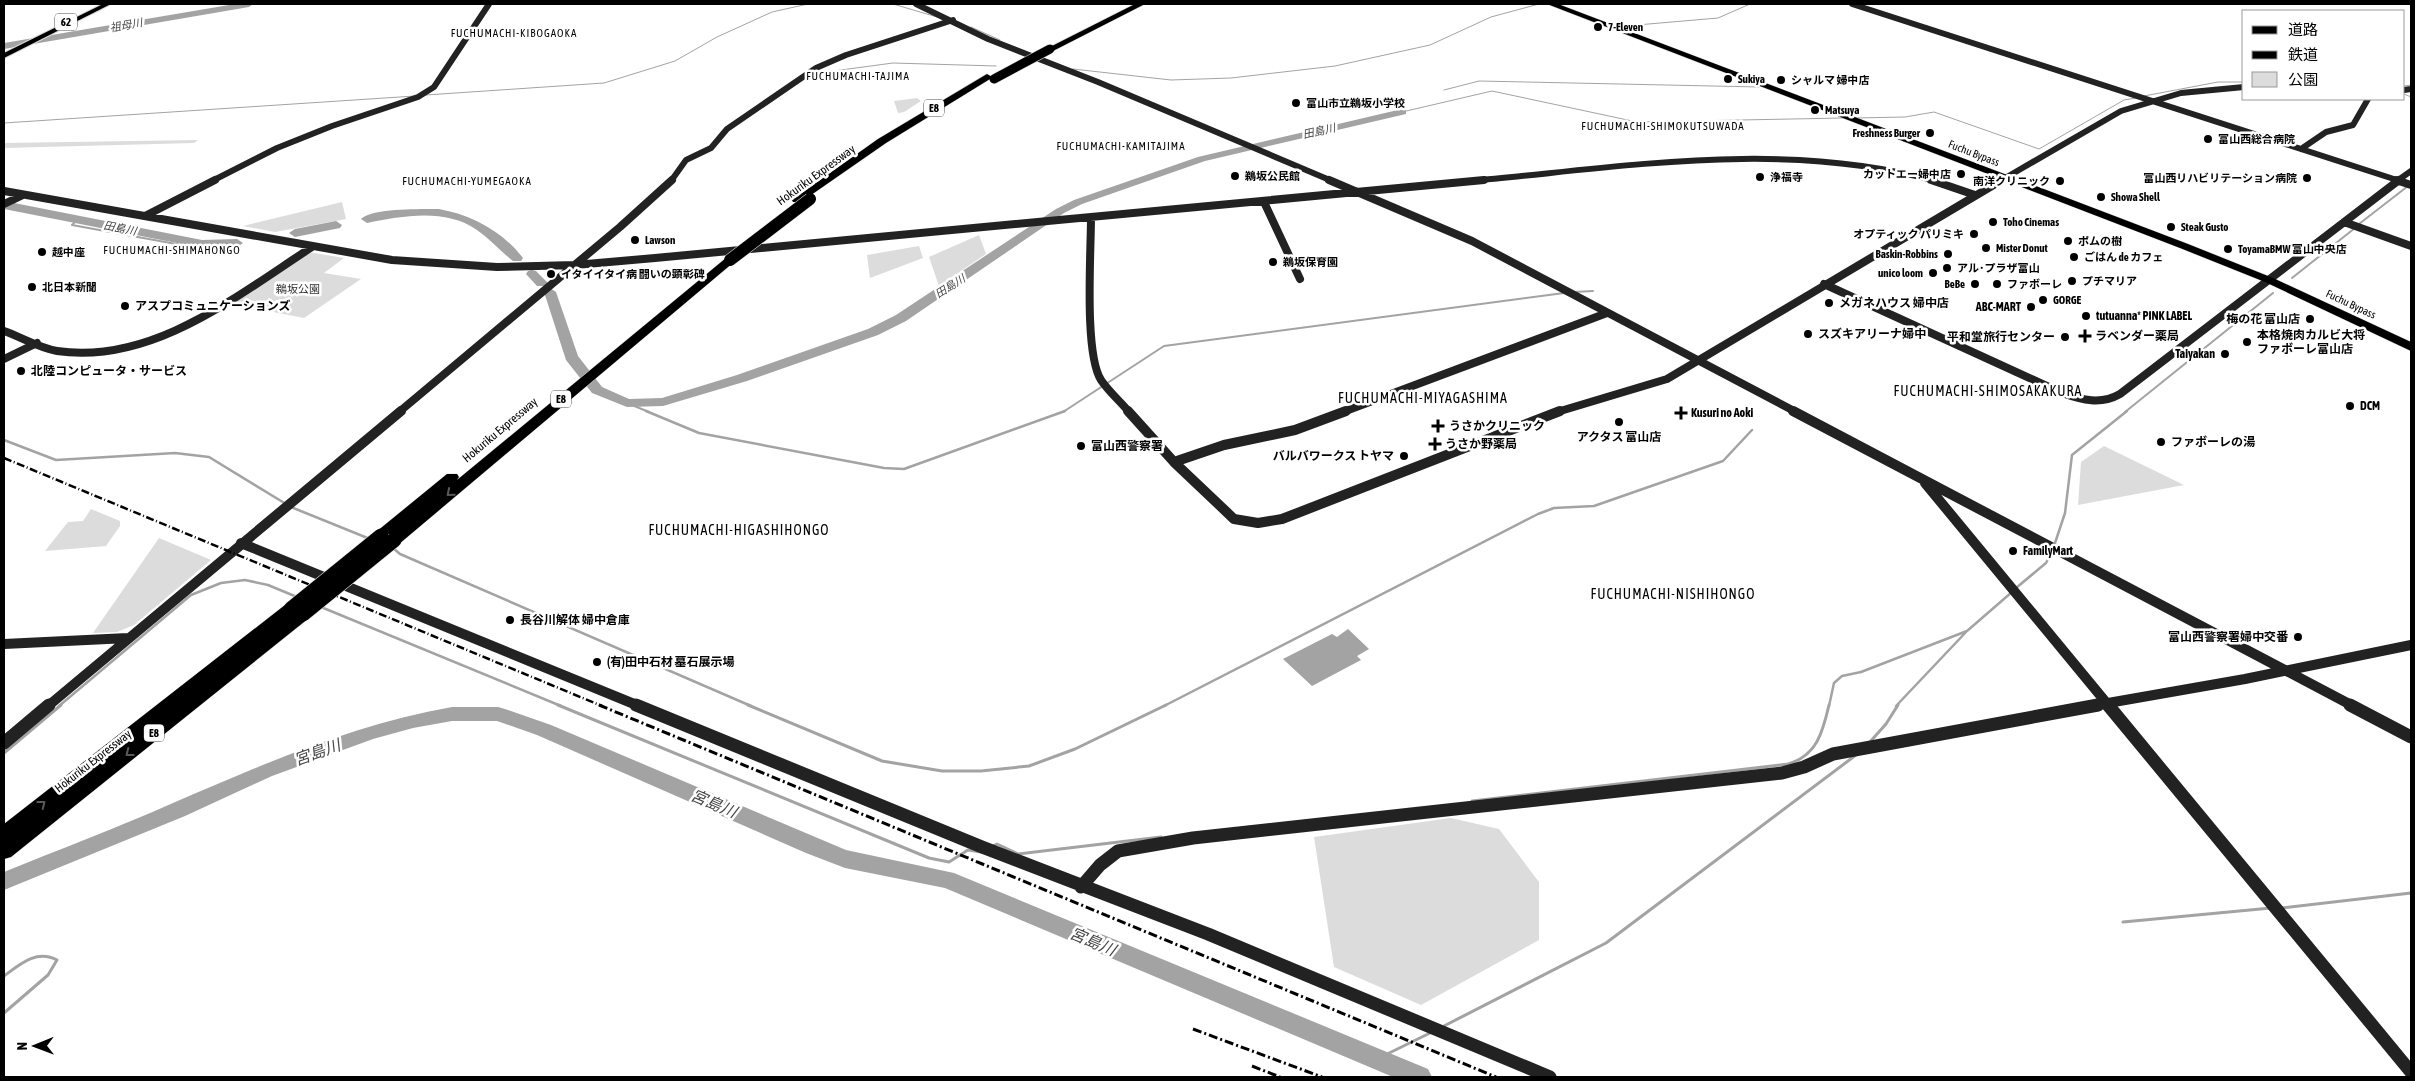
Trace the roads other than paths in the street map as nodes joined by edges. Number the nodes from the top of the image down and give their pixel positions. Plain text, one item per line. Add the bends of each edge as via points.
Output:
1 (102, 4) edge
2 (108, 4) edge
3 (489, 4) edge
4 (916, 4) edge
5 (1130, 4) edge
6 (1141, 4) edge
7 (1551, 4) edge
8 (1560, 4) edge
9 (1852, 4) edge
10 (960, 19) dead end
11 (949, 20) junction
12 (28, 42) junction
13 (1046, 48) junction
14 (4, 54) edge
15 (990, 78) junction
16 (2242, 86) edge
17 (2149, 100) junction
18 (2367, 100) edge
19 (2301, 149) junction
20 (2411, 171) edge
21 (2007, 177) junction
22 (2399, 181) junction
23 (2411, 185) edge
24 (4, 191) edge
25 (1359, 193) junction
26 (23, 195) junction
27 (1975, 195) junction
28 (1264, 202) junction
29 (5, 203) edge
30 (145, 216) junction
31 (1091, 217) junction
32 (2344, 222) junction
33 (312, 246) junction
34 (2411, 246) edge
35 (723, 260) junction
36 (576, 265) junction
37 (2271, 278) junction
38 (1300, 279) dead end
39 (1824, 284) junction
40 (1607, 313) junction
41 (4, 331) edge
42 (37, 343) junction
43 (2411, 343) edge
44 (2411, 347) edge
45 (4, 359) edge
46 (1697, 360) junction
47 (1174, 462) junction
48 (1922, 479) junction
49 (242, 542) junction
50 (297, 612) junction
51 (128, 638) junction
52 (4, 644) edge
53 (2411, 645) edge
54 (2285, 671) junction
55 (2108, 705) junction
56 (2411, 737) edge
57 (4, 743) edge
58 (4, 834) edge
59 (4, 851) edge
60 (1081, 887) junction
61 (2411, 1072) edge
62 (1550, 1077) edge

1 - 12 main road, 62
2 - 12 main road, 62
3 - 30 street via 434,87 418,97 277,148
4 - 11 street
5 - 13 highway, Hokuriku Expressway / E8
6 - 13 highway, Hokuriku Expressway / E8
7 - 21 highway, Fuchu Bypass
8 - 21 highway, Fuchu Bypass
9 - 17 street
10 - 11 street
11 - 25 street
11 - 36 street via 846,55 807,74 727,129 711,148 686,160 671,181 648,203
12 - 14 main road, 62
12 - 14 main road, 62
13 - 15 highway, Hokuriku Expressway / E8, bridge
15 - 35 highway, Hokuriku Expressway / E8, bridge via 865,160
15 - 35 highway, Hokuriku Expressway / E8 via 852,161 797,200
16 - 17 street
17 - 19 street
17 - 21 street via 2121,111
18 - 19 street via 2354,126 2326,132
19 - 22 street
20 - 22 street
21 - 27 street
21 - 37 highway, Fuchu Bypass
22 - 23 street
22 - 32 street
24 - 26 street
25 - 27 street via 1720,158 1863,166 1938,180
25 - 28 street
25 - 40 street via 1472,241
26 - 29 street
26 - 30 street
27 - 39 street
28 - 31 street
28 - 38 street
30 - 33 street
31 - 36 street
31 - 47 street via 1093,358 1101,380
32 - 34 street
32 - 37 street
33 - 36 street via 392,260 477,267
33 - 42 street via 184,326 154,339 98,352 55,350
35 - 50 highway, Hokuriku Expressway / E8, bridge
36 - 49 street
37 - 39 street via 2120,394 2099,401 2062,393
37 - 43 highway, Fuchu Bypass
37 - 44 highway, Fuchu Bypass
39 - 46 street
40 - 46 street
40 - 47 street via 1295,430 1224,445
41 - 42 street
42 - 45 street
46 - 47 street via 1659,382 1562,410 1282,520 1244,523 1234,519
46 - 48 street
48 - 54 street
48 - 55 street
49 - 51 street
49 - 60 street
58 -> 50 highway, Hokuriku Expressway / E8
50 -> 59 highway, Hokuriku Expressway / E8
51 - 52 street
51 - 57 street
53 - 54 street
54 - 55 street
54 - 56 street
55 - 60 street via 1833,754 1782,773 1194,838 1118,851 1100,865
55 - 61 street
60 - 62 street via 1208,934

